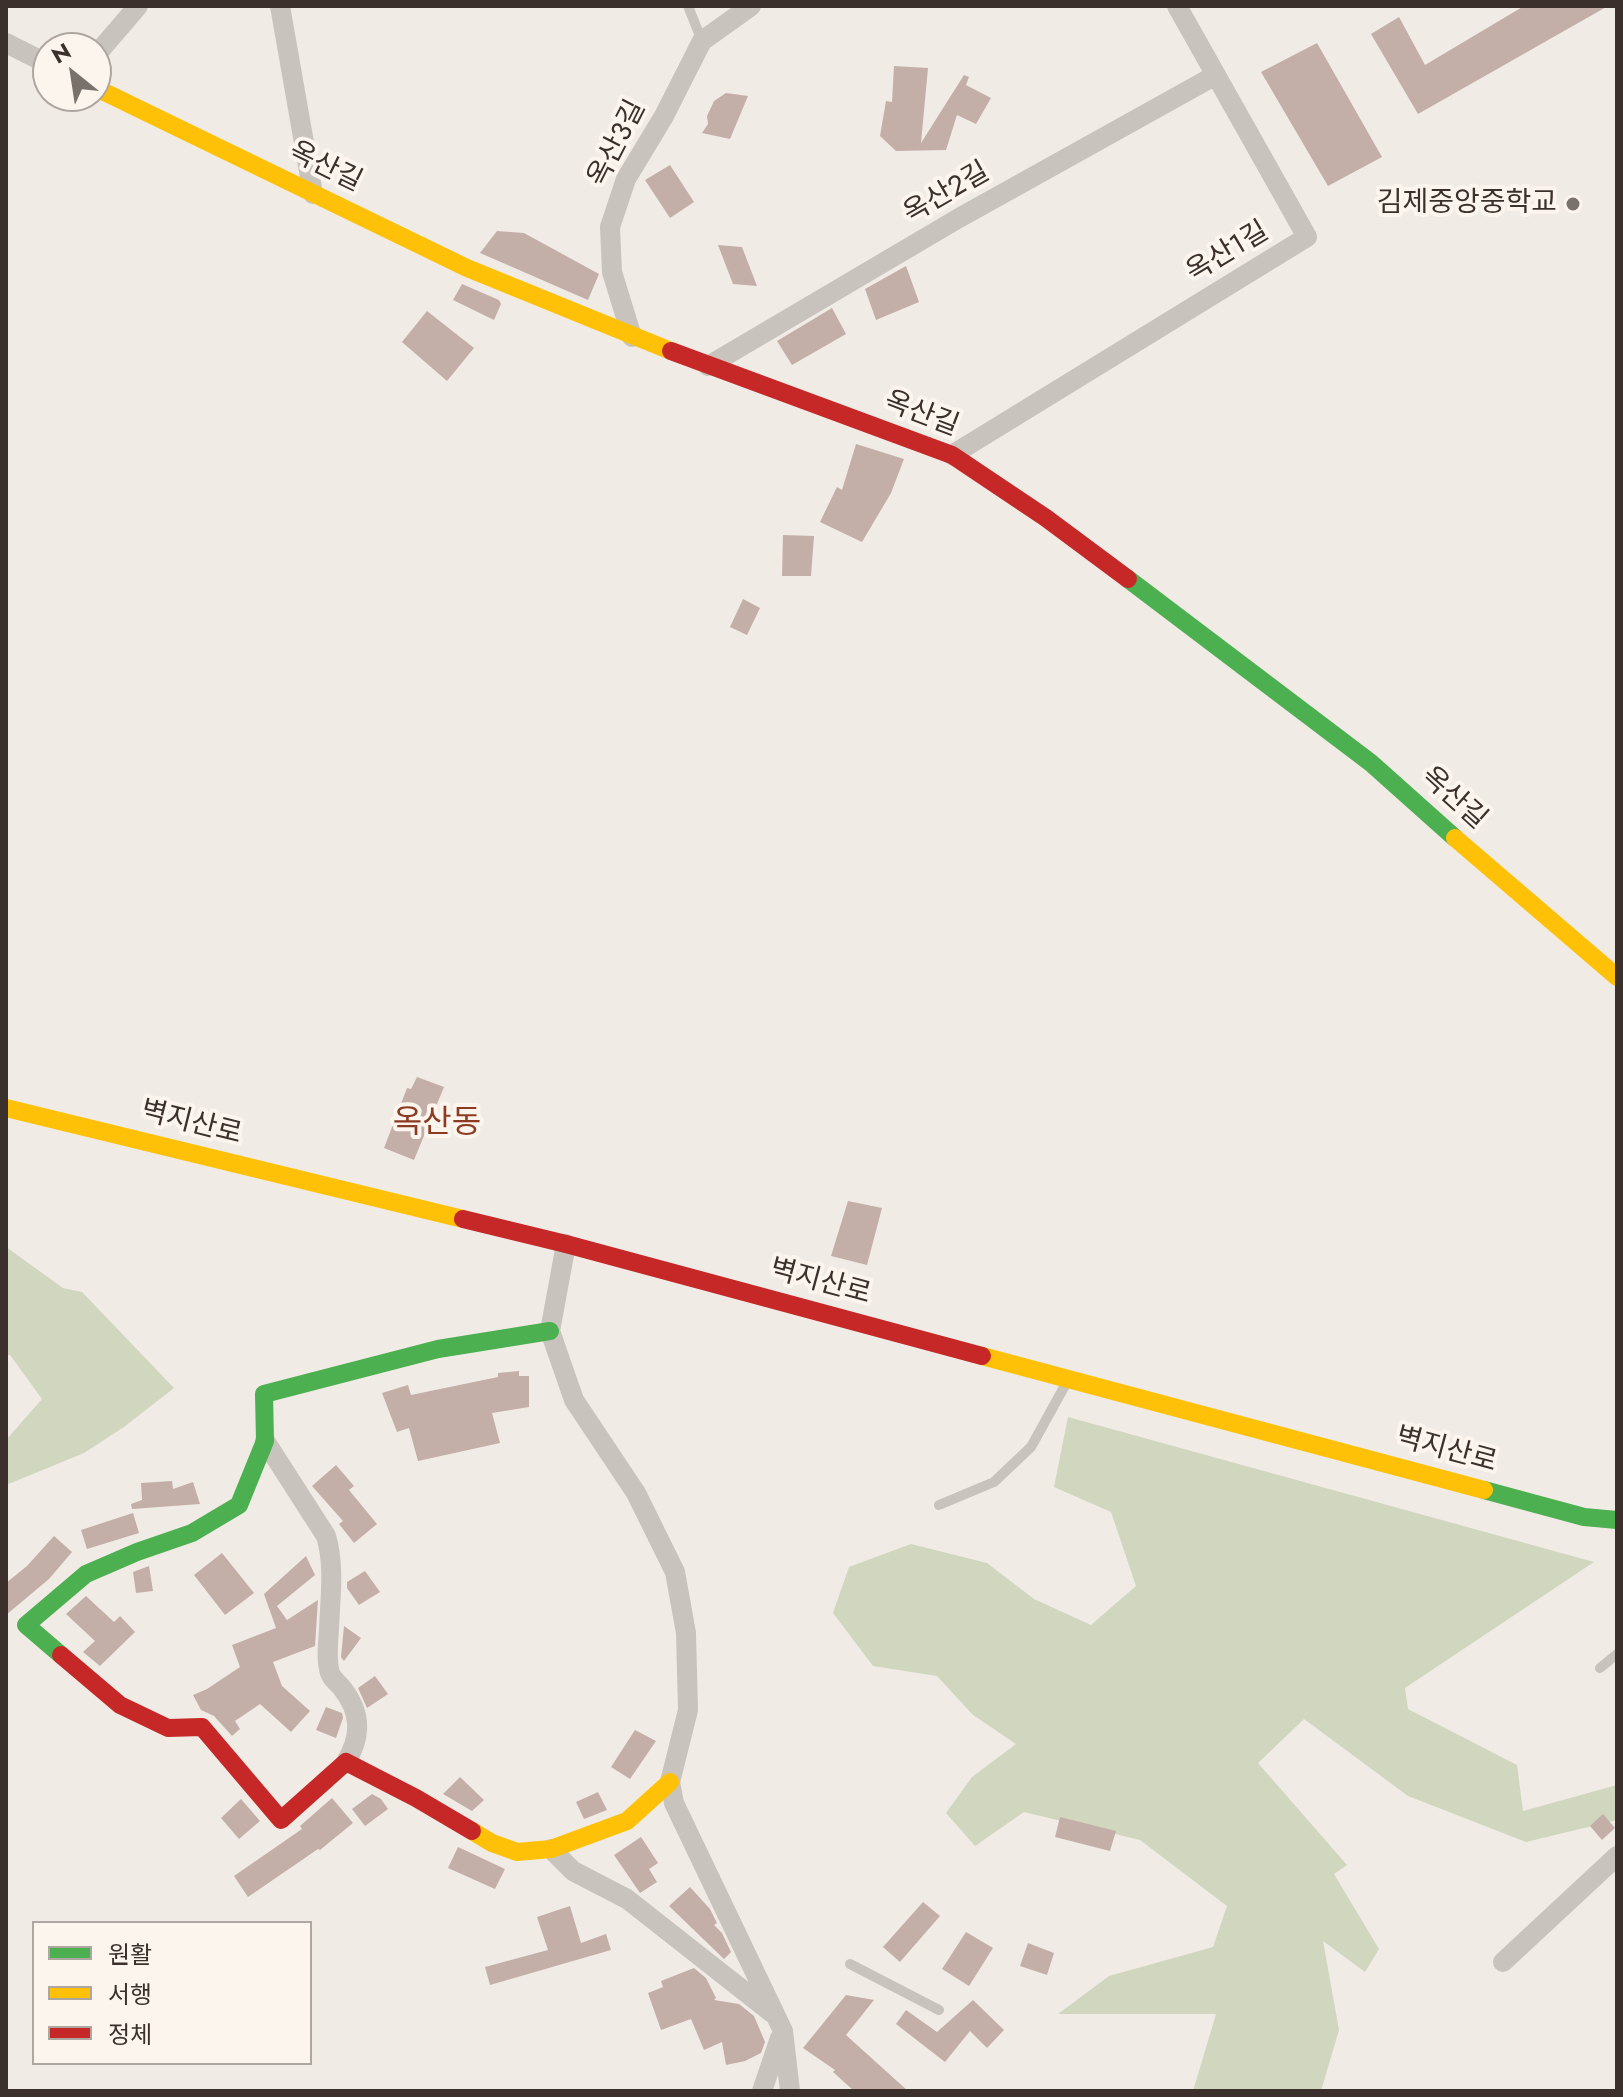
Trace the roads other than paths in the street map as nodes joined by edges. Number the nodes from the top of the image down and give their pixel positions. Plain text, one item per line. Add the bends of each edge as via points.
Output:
1 (138, 6) edge
2 (280, 6) edge
3 (688, 6) edge
4 (751, 6) edge
5 (1177, 6) edge
6 (112, 36) edge
7 (702, 41) junction
8 (6, 43) edge
9 (32, 56) edge
10 (1216, 75) junction
11 (112, 96) edge
12 (313, 194) junction
13 (632, 337) junction
14 (708, 366) junction
15 (952, 455) junction
16 (1617, 977) edge
17 (6, 1108) edge
18 (566, 1244) junction
19 (550, 1331) junction
20 (1068, 1379) junction
21 (265, 1441) junction
22 (939, 1505) dead end
23 (1617, 1520) edge
24 (1617, 1654) edge
25 (1600, 1668) dead end
26 (346, 1762) junction
27 (670, 1782) junction
28 (551, 1849) junction
29 (1617, 1856) edge
30 (1503, 1962) dead end
31 (850, 1964) dead end
32 (939, 2010) dead end
33 (779, 2023) junction
34 (762, 2091) edge
35 (790, 2091) edge

1 - 6 street
2 - 12 street
3 - 7 lane
4 - 7 street, 옥산3길
5 - 10 street, 옥산1길
7 - 13 street, 옥산3길 via 626,179 610,227 612,272
8 - 9 street
10 - 14 street, 옥산2길
10 - 15 street, 옥산1길 via 1307,237
11 - 12 street, 옥산길
12 - 13 street, 옥산길 via 467,268
13 - 14 street, 옥산길
14 - 15 street, 옥산길
15 - 16 street, 옥산길 via 1046,518 1371,763
17 - 18 street, 벽지산로
18 - 19 street
18 - 20 street, 벽지산로
19 - 21 street via 438,1349 264,1394
19 - 27 street via 574,1400 636,1493 675,1572 686,1633 688,1710
20 - 22 lane via 1031,1447 994,1482
20 - 23 street, 벽지산로 via 1584,1517
21 - 26 street via 330,1550 331,1676 343,1688 359,1723
21 - 26 street via 239,1505 192,1533 86,1574 26,1625 120,1705 168,1728 202,1727 281,1820
24 - 25 lane
26 - 28 street via 492,1843 517,1852
27 - 28 street via 627,1821
27 - 33 street via 674,1803
28 - 33 street via 573,1871 627,1899
29 - 30 street
31 - 32 lane
33 - 34 street
33 - 35 street

